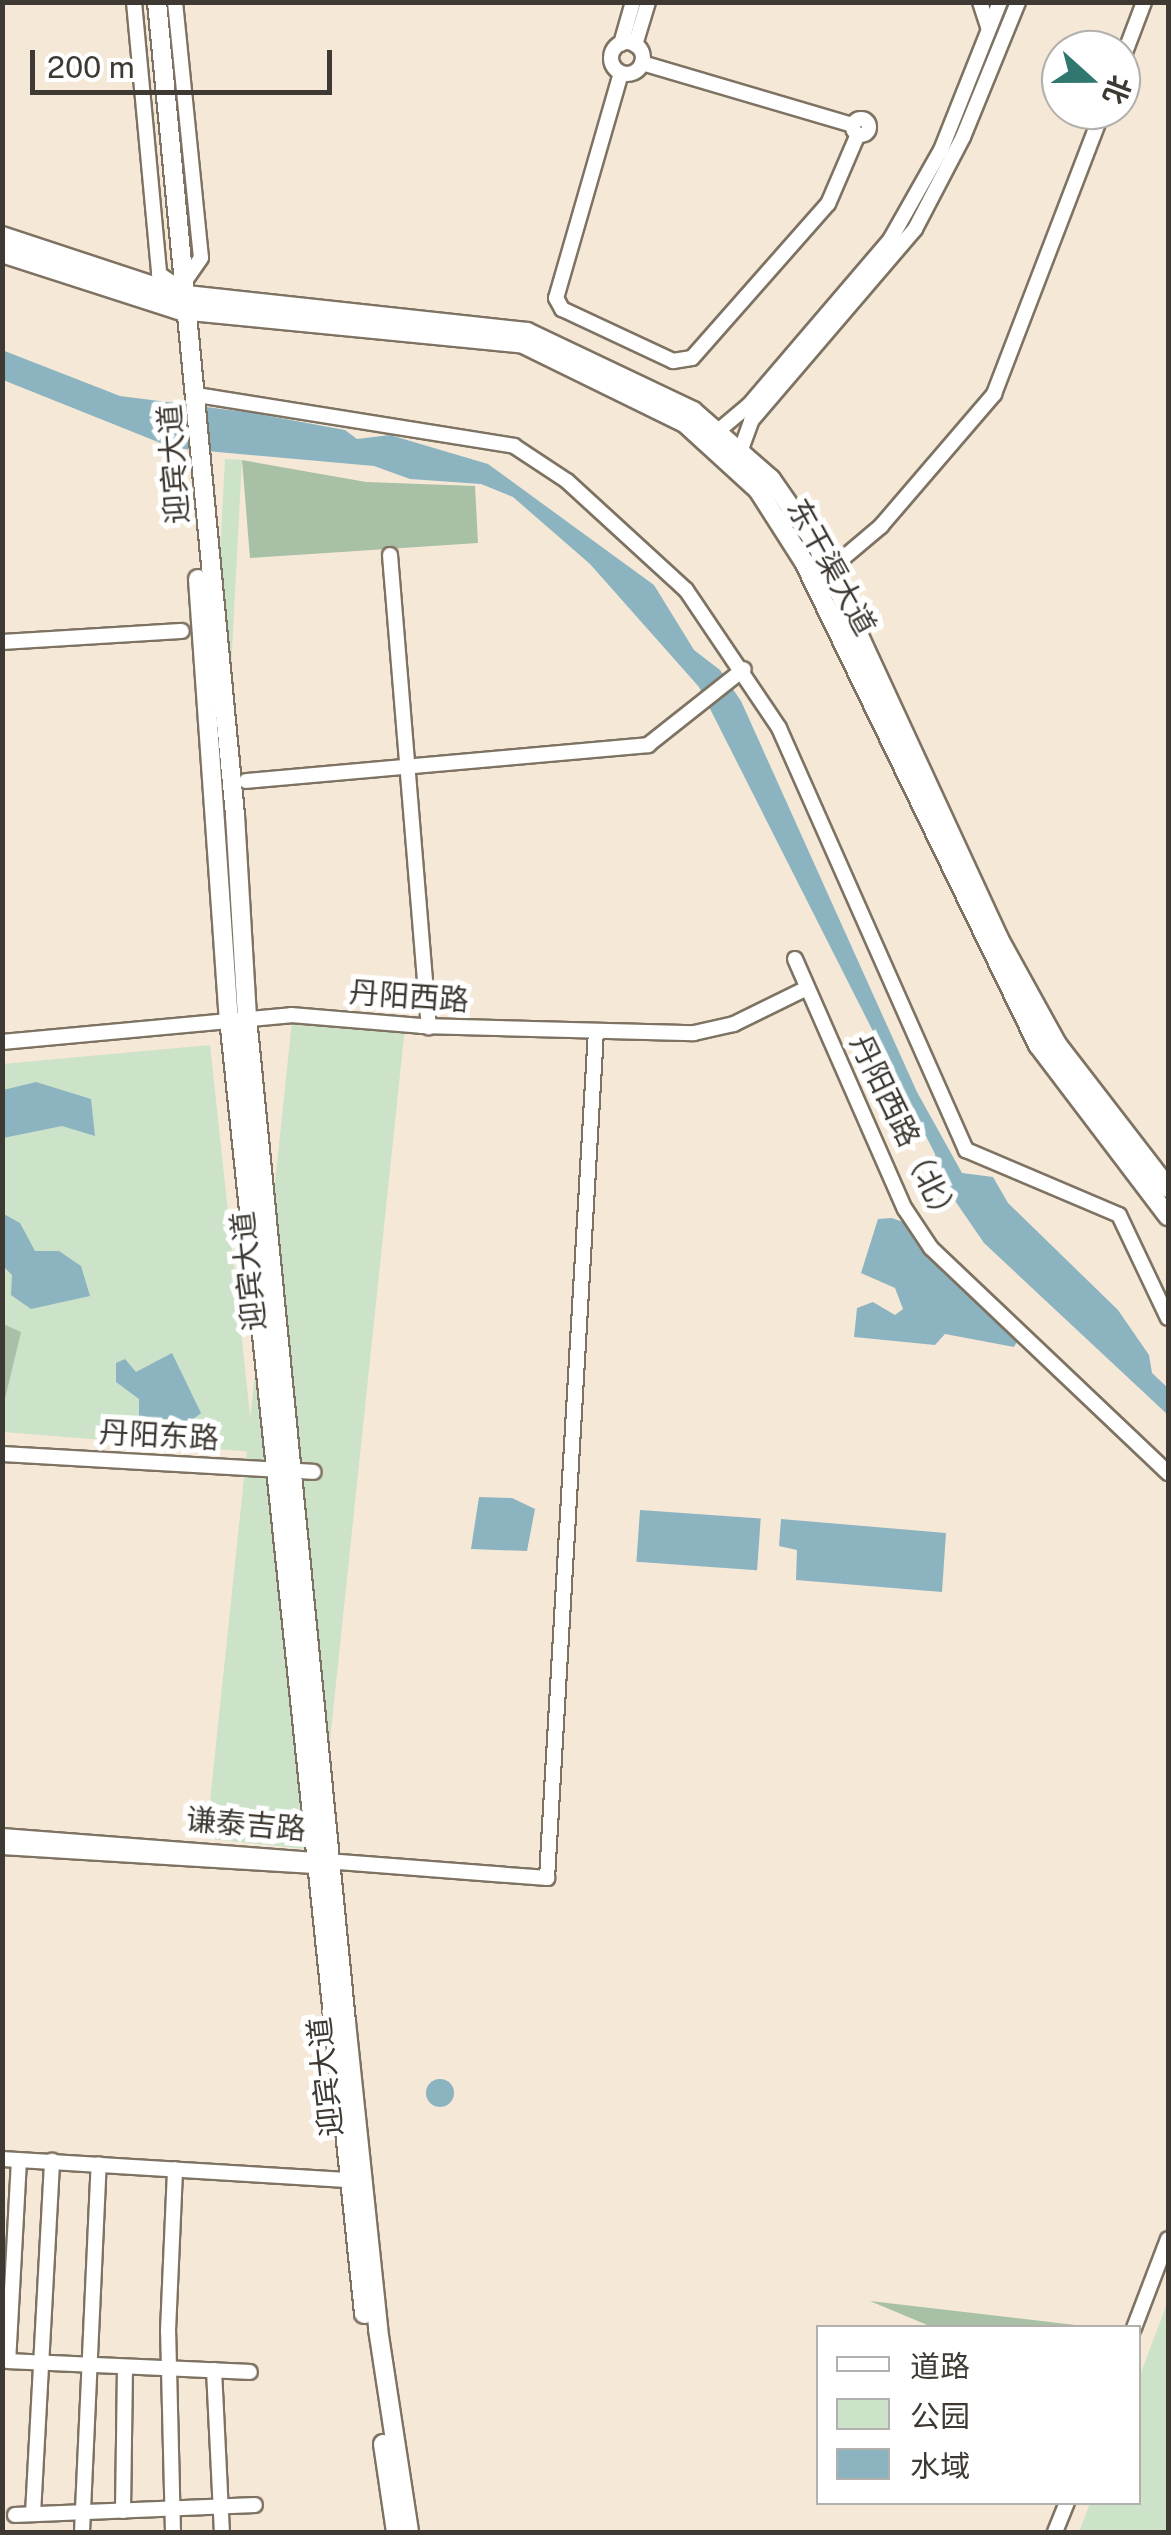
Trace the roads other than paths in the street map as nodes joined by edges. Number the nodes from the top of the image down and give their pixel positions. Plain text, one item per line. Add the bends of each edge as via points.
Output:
1 (134, 2) edge
2 (148, 2) edge
3 (158, 2) edge
4 (175, 2) edge
5 (633, 2) edge
6 (648, 2) edge
7 (980, 2) edge
8 (1000, 2) edge
9 (1018, 2) edge
10 (1144, 2) edge
11 (990, 30) junction
12 (1133, 30) edge
13 (628, 44) junction
14 (642, 63) junction
15 (621, 72) junction
16 (1095, 130) edge
17 (2, 236) edge
18 (2, 254) edge
19 (182, 296) junction
20 (194, 404) junction
21 (696, 434) junction
22 (719, 434) junction
23 (740, 452) junction
24 (390, 555) dead end
25 (828, 570) junction
26 (182, 632) dead end
27 (2, 642) edge
28 (744, 669) junction
29 (409, 766) junction
30 (246, 780) dead end
31 (795, 959) dead end
32 (805, 989) junction
33 (238, 1018) junction
34 (429, 1026) junction
35 (596, 1031) junction
36 (2, 1042) edge
37 (1168, 1188) edge
38 (1168, 1216) edge
39 (1168, 1318) edge
40 (2, 1454) edge
41 (294, 1470) junction
42 (1168, 1473) edge
43 (2, 1836) edge
44 (2, 1847) edge
45 (322, 1864) junction
46 (2, 2158) edge
47 (19, 2160) junction
48 (52, 2162) junction
49 (98, 2164) junction
50 (175, 2169) junction
51 (348, 2180) junction
52 (1168, 2239) edge
53 (1135, 2325) edge
54 (41, 2362) junction
55 (89, 2365) junction
56 (125, 2367) junction
57 (168, 2369) junction
58 (214, 2370) junction
59 (250, 2372) dead end
60 (255, 2505) dead end
61 (1065, 2505) edge
62 (221, 2506) junction
63 (172, 2508) junction
64 (123, 2510) junction
65 (83, 2512) junction
66 (15, 2514) dead end
67 (33, 2514) junction
68 (82, 2532) edge
69 (173, 2532) edge
70 (222, 2532) edge
71 (396, 2532) edge
72 (409, 2532) edge
73 (1055, 2532) edge

1 - 19 street via 159,274
2 - 19 main road, 迎宾大道
3 - 19 main road, 迎宾大道
4 - 19 street via 202,258
5 - 13 street
6 - 13 street
7 - 11 street
8 - 11 street
9 - 23 street via 963,138 916,229 751,421
10 - 12 street
11 - 22 street via 942,150 890,240
13 - 14 street
13 - 15 street via 611,58
14 - 15 street
14 - 15 street via 856,130 828,204 692,358 673,361 562,309 556,298
16 - 25 street via 994,394 881,526
17 - 19 main road, 东干渠大道
18 - 19 main road, 东干渠大道
19 - 20 main road, 迎宾大道
19 - 21 main road, 东干渠大道 via 523,344
19 - 22 main road, 东干渠大道 via 527,332 693,411
20 - 28 street via 514,446 567,481 686,590
20 - 33 main road, 迎宾大道
21 - 22 street
21 - 38 main road, 东干渠大道 via 758,490 804,562 1038,1045
22 - 23 main road, 东干渠大道
23 - 25 main road, 东干渠大道 via 771,478
24 - 29 street
25 - 37 main road, 东干渠大道 via 998,940 1068,1060
26 - 27 street
28 - 29 street via 648,746
28 - 39 street via 779,728 966,1150 1119,1215
29 - 30 street
29 - 34 street
31 - 32 street, 丹阳西路（北）
32 - 35 street, 丹阳西路 via 734,1024 694,1033
32 - 42 street, 丹阳西路（北） via 905,1209 931,1248
33 - 34 street, 丹阳西路
33 - 36 street, 丹阳西路
33 - 41 main road, 迎宾大道
34 - 35 street, 丹阳西路
35 - 45 street via 546,1878
40 - 41 street, 丹阳东路
41 - 45 main road, 迎宾大道
43 - 45 street, 谦泰吉路
44 - 45 street, 谦泰吉路
45 - 51 main road, 迎宾大道
45 - 72 main road, 迎宾大道
46 - 47 street
47 - 48 street
47 - 54 street via 8,2361
48 - 49 street
48 - 54 street
49 - 50 street
49 - 55 street
50 - 51 street
50 - 57 street
51 - 71 main road, 迎宾大道
52 - 53 street
54 - 55 street
54 - 67 street
55 - 56 street
55 - 65 street
56 - 57 street
56 - 64 street
57 - 58 street
57 - 63 street
58 - 59 street
58 - 62 street
60 - 62 street
61 - 73 street
62 - 63 street
62 - 70 street
63 - 64 street
63 - 69 street
64 - 65 street
65 - 67 street
65 - 68 street
66 - 67 street

